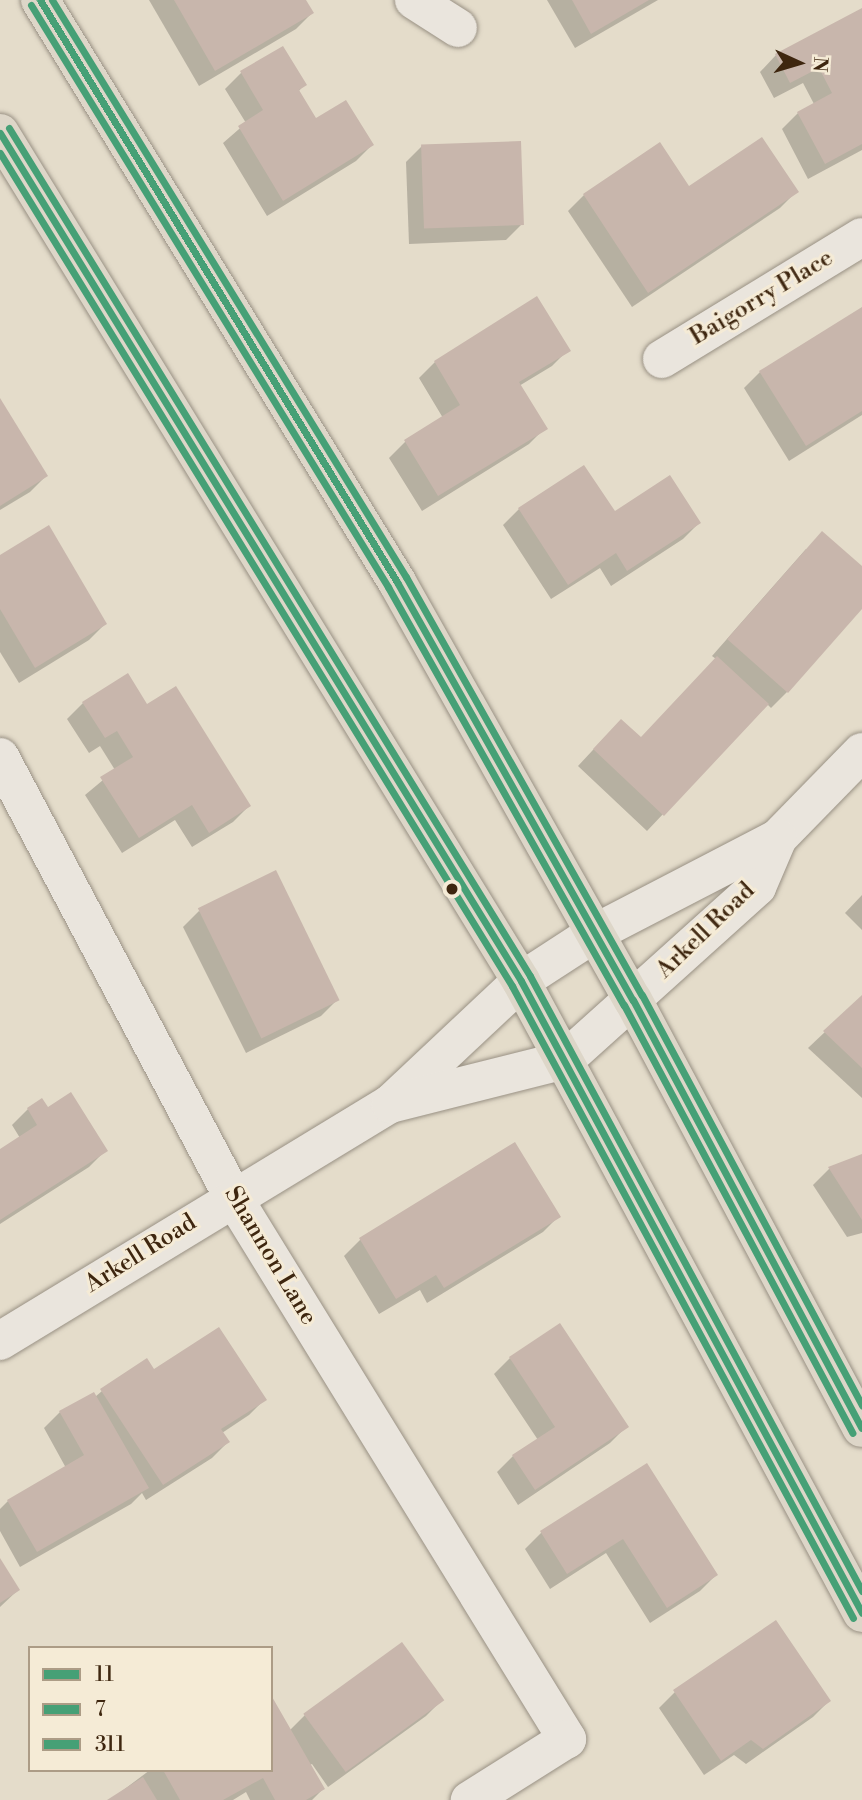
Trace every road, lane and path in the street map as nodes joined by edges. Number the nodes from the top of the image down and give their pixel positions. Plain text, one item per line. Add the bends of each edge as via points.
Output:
1 (40, 0) edge
2 (414, 0) edge
3 (458, 29) dead end
4 (0, 133) edge
5 (862, 237) edge
6 (662, 359) dead end
7 (862, 752) edge
8 (0, 757) edge
9 (778, 838) junction
10 (595, 933) junction
11 (521, 981) junction
12 (633, 1000) junction
13 (565, 1059) junction
14 (390, 1104) junction
15 (233, 1197) junction
16 (0, 1341) edge
17 (862, 1428) edge
18 (862, 1613) edge
19 (470, 1800) edge

1 - 10 main road via 397,582
2 - 3 street
4 - 11 main road
5 - 6 street, Baigorry Place
7 - 9 street, Arkell Road
8 - 15 street, Shannon Lane
9 - 10 street, Arkell Road
9 - 12 street, Arkell Road via 757,887
10 - 11 street, Arkell Road
10 - 12 main road
11 - 13 main road
11 - 14 street, Arkell Road
12 - 13 street, Arkell Road
12 - 17 main road
13 - 14 street, Arkell Road
13 - 18 main road
14 - 15 street, Arkell Road
15 - 16 street, Arkell Road
15 - 19 street, Shannon Lane via 567,1739

